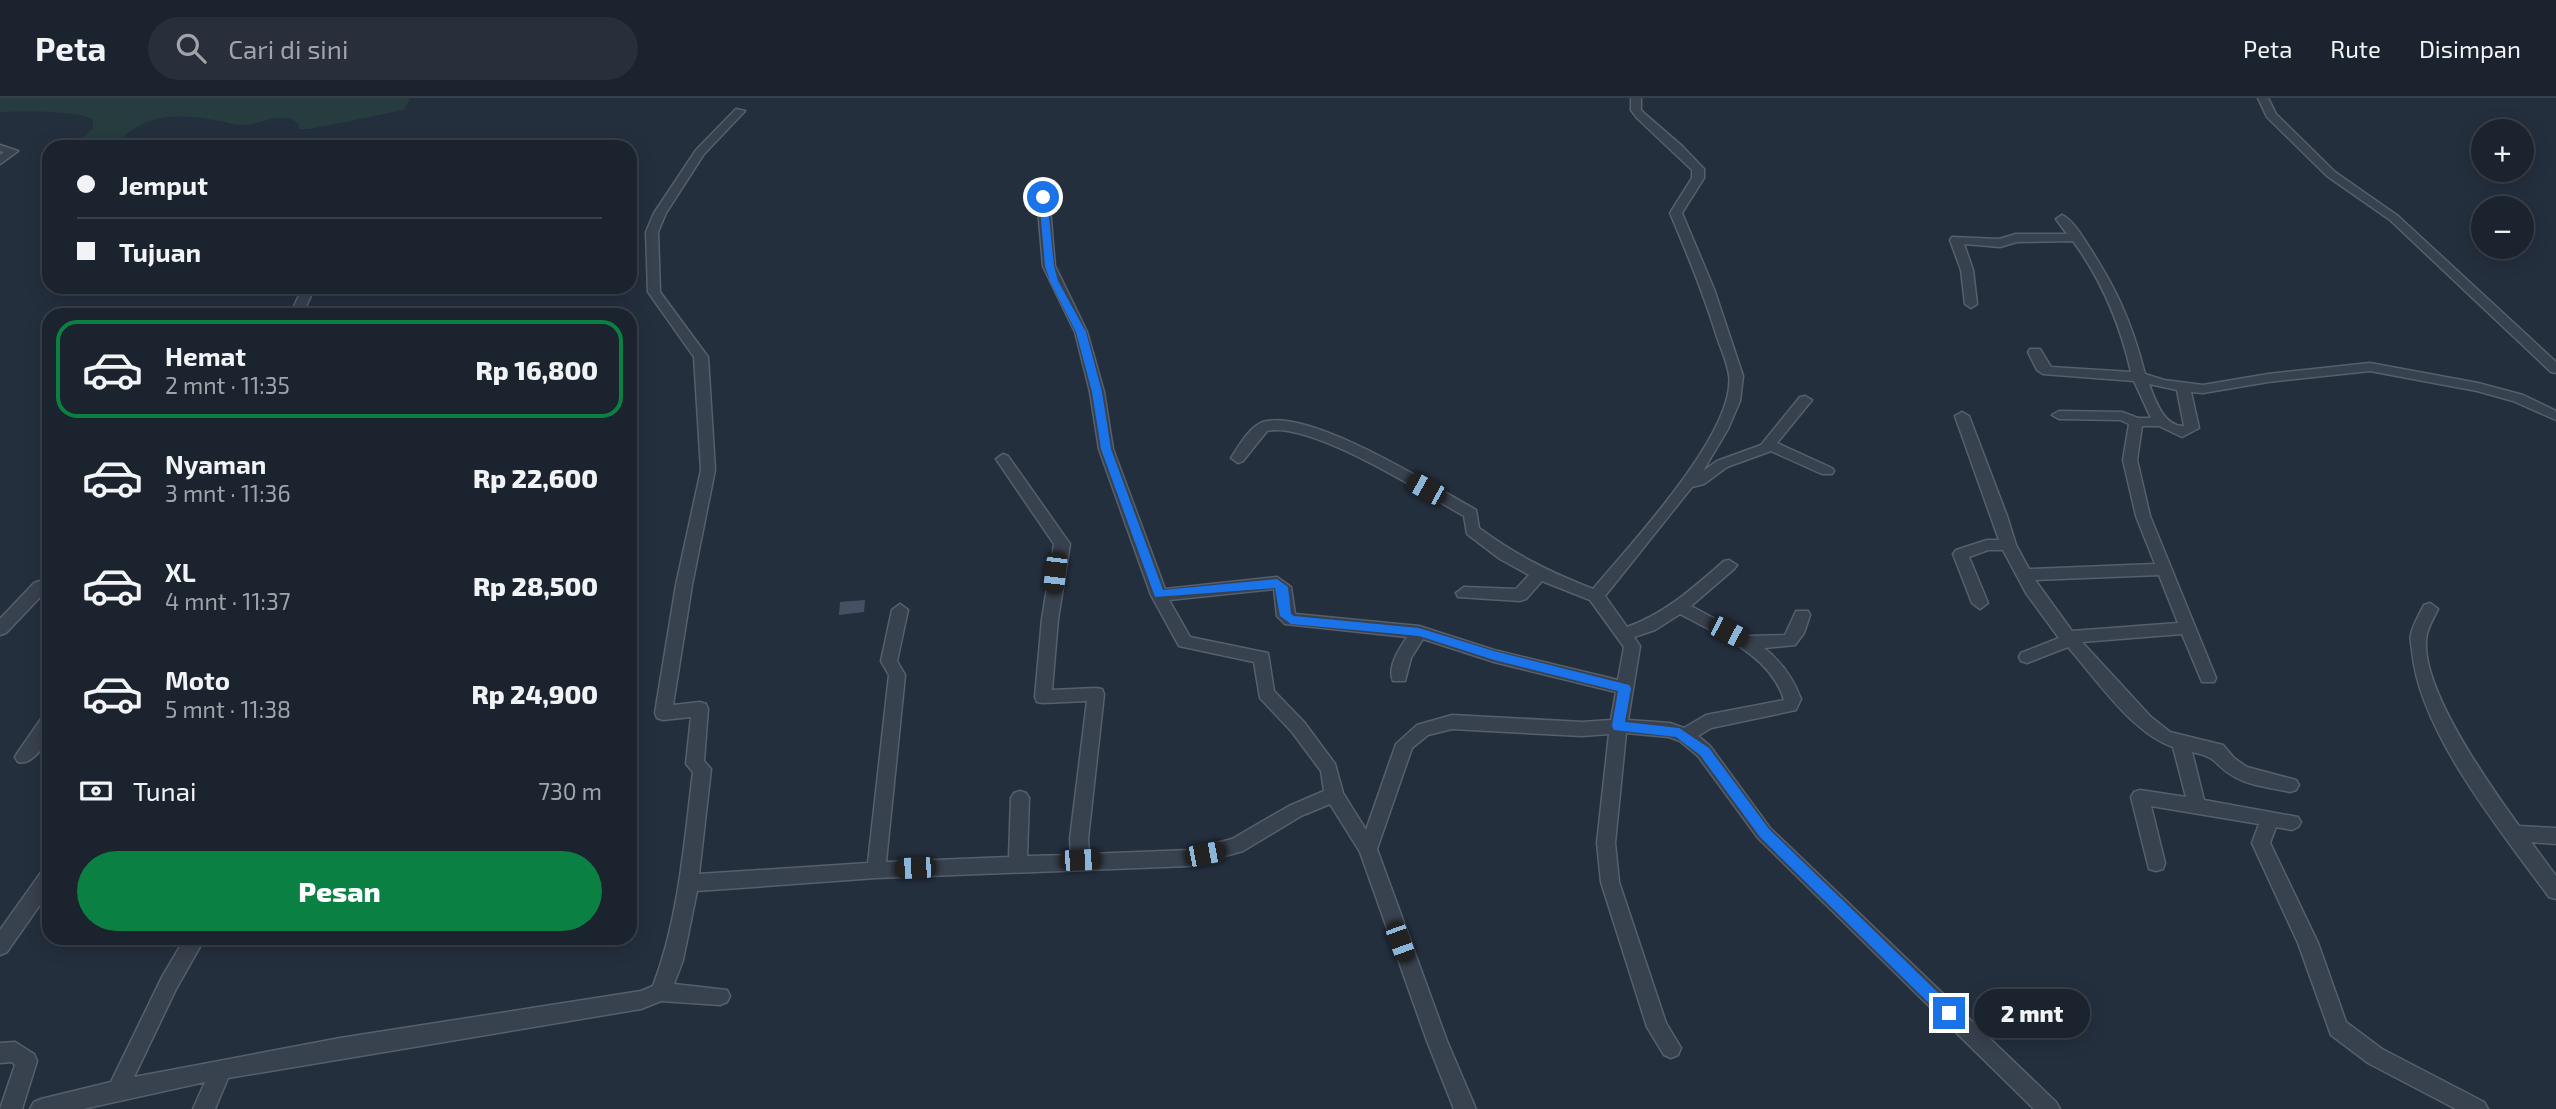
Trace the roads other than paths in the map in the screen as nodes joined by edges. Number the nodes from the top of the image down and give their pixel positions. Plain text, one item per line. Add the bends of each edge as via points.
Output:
1 (1636, 98) edge
2 (2263, 98) edge
3 (740, 111) dead end
4 (0, 148) edge
5 (0, 162) edge
6 (1043, 197) dead end
7 (2062, 219) dead end
8 (2077, 237) junction
9 (1971, 304) dead end
10 (2035, 352) dead end
11 (2556, 369) edge
12 (2139, 377) junction
13 (2184, 388) junction
14 (1805, 400) dead end
15 (2059, 415) dead end
16 (1962, 416) dead end
17 (2556, 416) edge
18 (2136, 422) junction
19 (2160, 422) junction
20 (1769, 445) junction
21 (1238, 457) dead end
22 (1003, 459) dead end
23 (1827, 471) dead end
24 (1687, 483) junction
25 (2008, 545) junction
26 (1729, 565) dead end
27 (2164, 569) junction
28 (1539, 574) junction
29 (2023, 575) junction
30 (42, 588) edge
31 (1464, 593) dead end
32 (1159, 594) junction
33 (1596, 596) junction
34 (1980, 603) dead end
35 (1680, 607) junction
36 (2430, 609) dead end
37 (900, 610) dead end
38 (1802, 615) dead end
39 (2189, 628) junction
40 (0, 629) edge
41 (1419, 632) junction
42 (1626, 634) junction
43 (2069, 638) junction
44 (1747, 642) junction
45 (2027, 657) dead end
46 (1399, 677) dead end
47 (2208, 678) dead end
48 (1625, 688) junction
49 (1618, 726) junction
50 (42, 731) edge
51 (1686, 736) junction
52 (2181, 743) junction
53 (24, 757) dead end
54 (2290, 785) dead end
55 (1334, 795) junction
56 (1020, 798) dead end
57 (2197, 806) junction
58 (2270, 820) junction
59 (2292, 822) dead end
60 (2516, 834) junction
61 (2556, 836) edge
62 (1368, 849) junction
63 (1080, 860) junction
64 (1018, 863) junction
65 (2156, 863) dead end
66 (876, 870) junction
67 (689, 883) junction
68 (2556, 891) edge
69 (41, 897) edge
70 (191, 945) edge
71 (0, 946) edge
72 (661, 992) junction
73 (720, 996) dead end
74 (1671, 1048) dead end
75 (0, 1053) edge
76 (221, 1069) junction
77 (118, 1089) junction
78 (82, 1103) edge
79 (12, 1109) edge
80 (41, 1109) edge
81 (204, 1109) edge
82 (1465, 1109) edge
83 (2049, 1109) edge
84 (2477, 1109) edge

1 - 24 street via 1641,116 1698,169 1698,178 1676,213 1678,224 1708,289 1736,376 1737,386 1713,444
2 - 11 street via 2271,115 2331,174 2394,218
3 - 67 street via 700,152 652,232 653,289 699,353 705,402 708,470 663,713 700,709 695,764 702,769
4 - 5 street via 12,151
6 - 32 street via 1049,266 1081,332 1106,449
7 - 8 street
8 - 9 street via 2016,238 2000,243 1956,240 1967,270
8 - 12 street via 2115,296
10 - 12 street via 2048,371
12 - 13 street
12 - 19 street
13 - 17 street via 2211,389 2370,367 2478,387 2518,398
13 - 19 street via 2192,428 2179,431
14 - 20 street
15 - 18 street via 2122,416
16 - 25 street
18 - 19 street
18 - 27 street via 2130,460 2145,523
20 - 23 street
20 - 24 street
21 - 28 street via 1269,425 1316,434 1471,514 1472,530
22 - 63 street via 1062,544 1043,698 1095,693
24 - 33 street
25 - 29 street
25 - 34 street via 1987,545 1961,554
26 - 35 street
27 - 29 street
27 - 39 street
28 - 31 street via 1520,595
28 - 33 street
29 - 43 street
30 - 40 street
32 - 41 street via 1277,583 1283,587 1285,616 1291,620
32 - 55 street via 1185,642 1262,657 1266,693 1329,769
33 - 42 street
35 - 42 street
35 - 44 street
36 - 60 street via 2419,628 2419,654 2435,708 2450,738
37 - 66 street via 890,661 897,674
38 - 44 street via 1789,641
39 - 43 street
39 - 47 street
41 - 46 street via 1405,650
41 - 48 street
42 - 48 street via 1632,646
43 - 45 street
43 - 52 street via 2156,732
44 - 51 street via 1790,687 1792,702 1706,722
48 - 49 street
49 - 51 street via 1670,730
49 - 62 street via 1582,729 1452,722 1423,730 1405,744
49 - 74 street via 1606,843 1610,882 1657,1027
50 - 53 street
51 - 83 street via 1704,751 1764,833
52 - 54 street via 2217,750 2242,773
52 - 57 street
55 - 62 street
55 - 63 street via 1222,851 1189,858
56 - 64 street
57 - 58 street
57 - 65 street via 2140,797
58 - 59 street
58 - 84 street via 2261,844 2308,943 2338,1028 2375,1056
60 - 61 street
60 - 68 street
62 - 82 street
63 - 64 street
64 - 66 street
66 - 67 street
67 - 72 street via 673,960
69 - 71 street
70 - 77 street
72 - 73 street
72 - 76 street via 641,1000
75 - 79 street via 15,1052 27,1061
76 - 77 street
76 - 81 street
77 - 78 street
78 - 80 street

